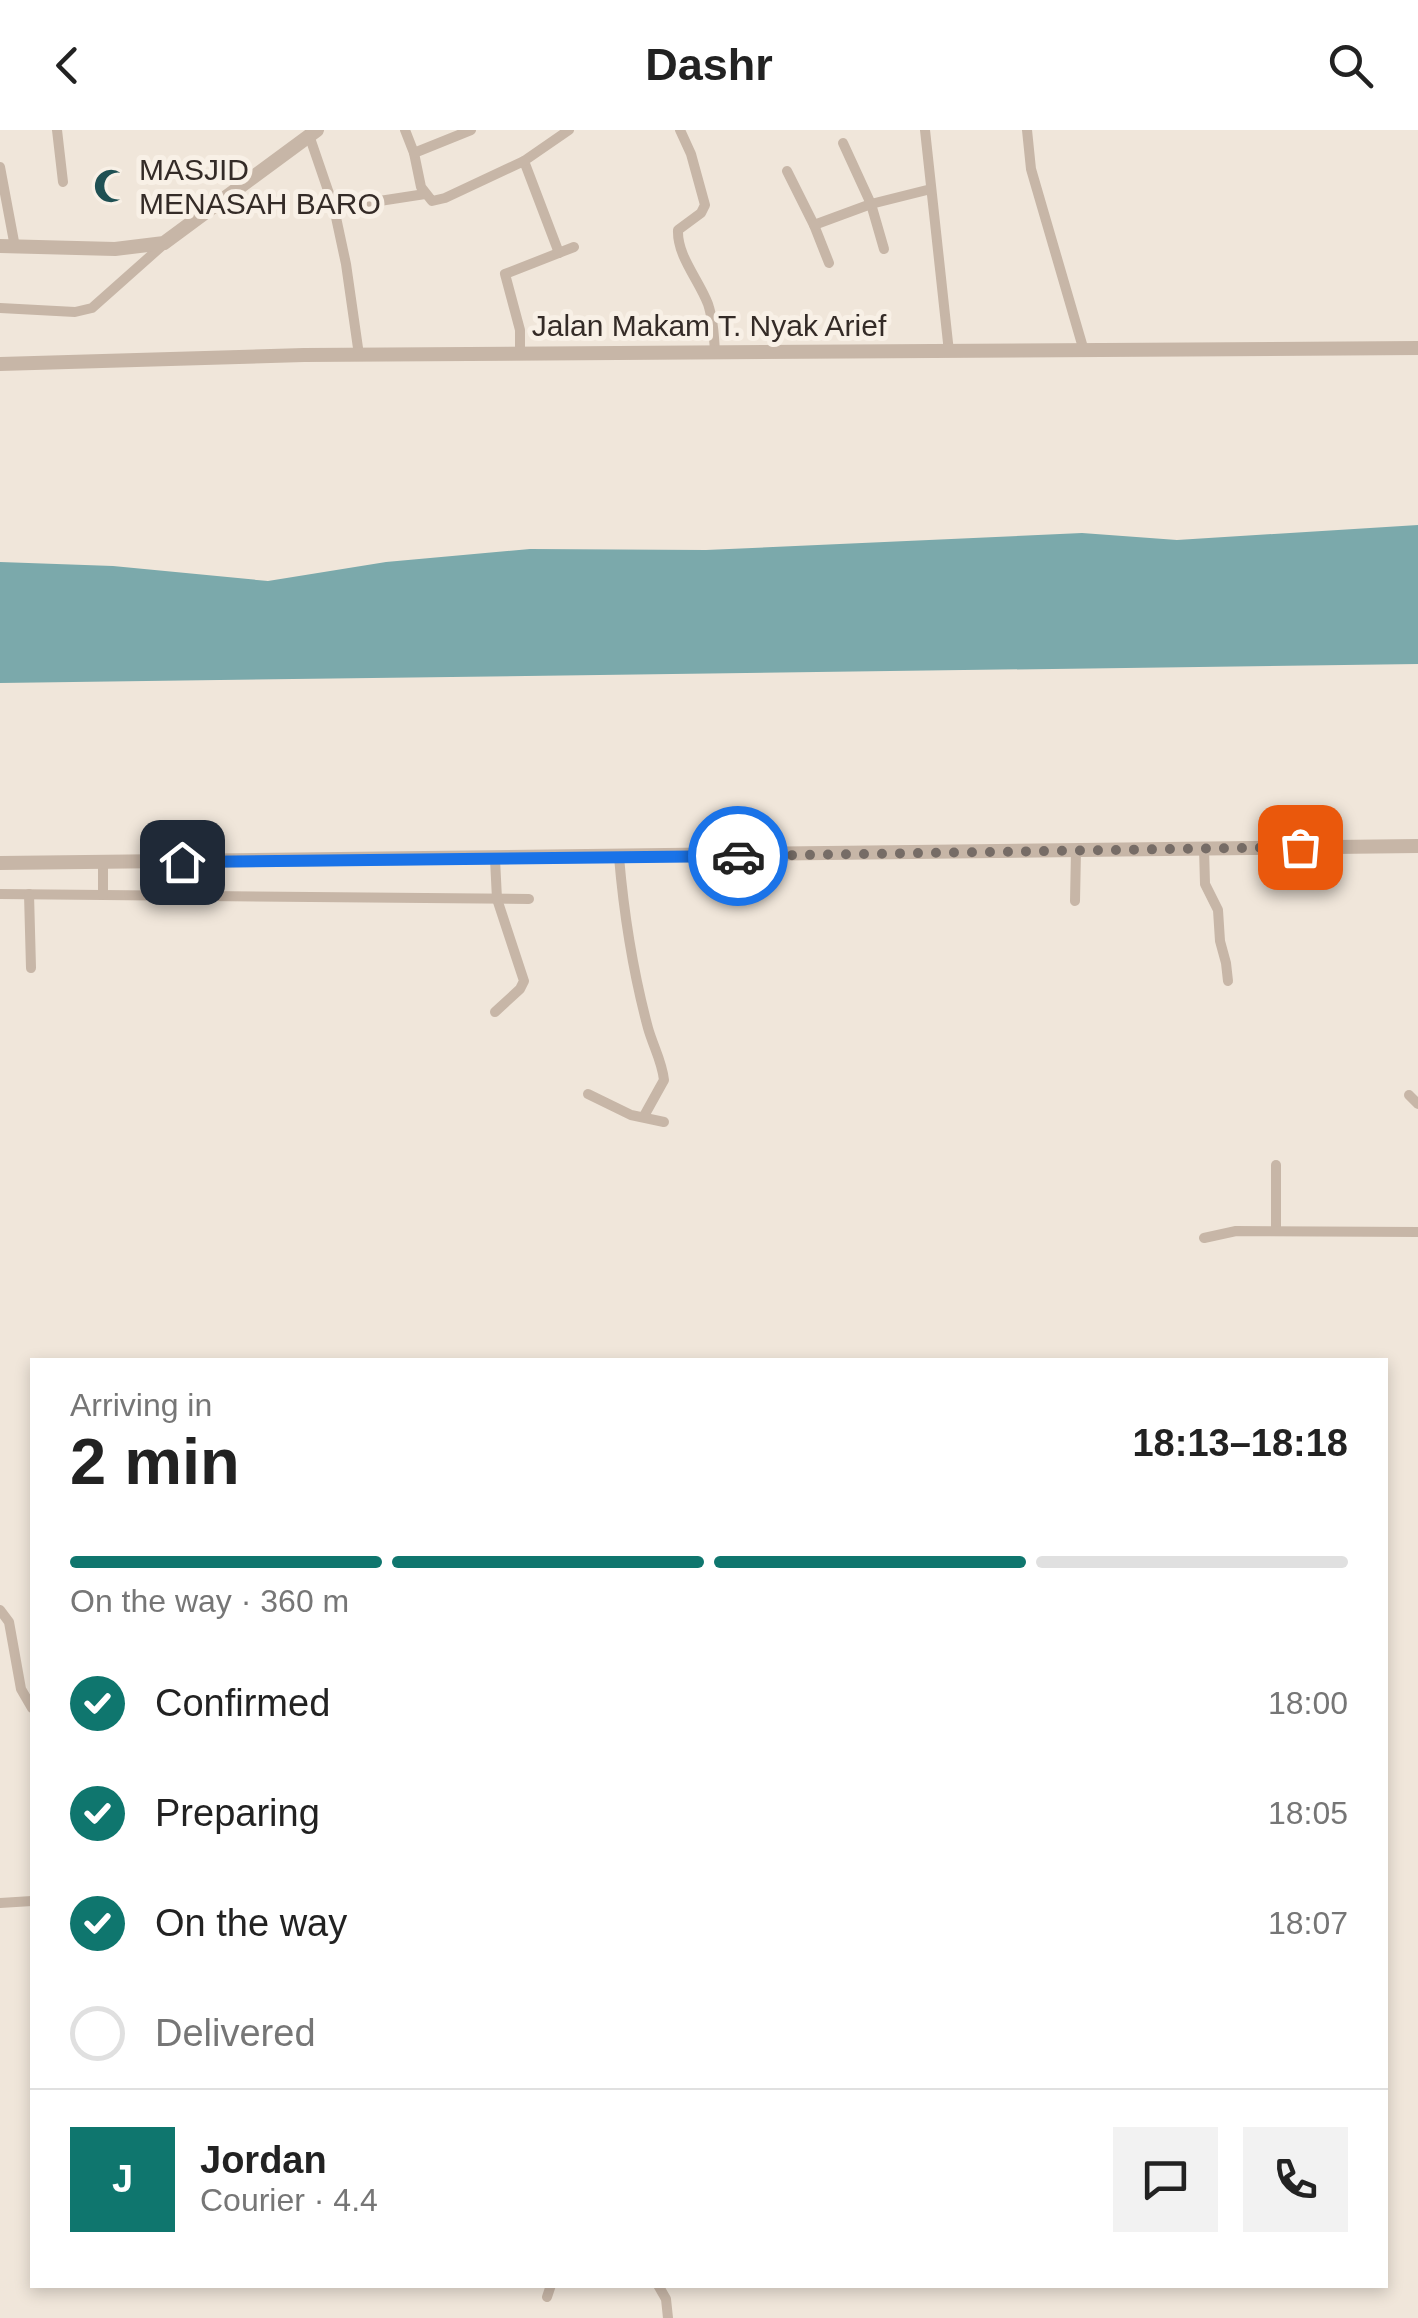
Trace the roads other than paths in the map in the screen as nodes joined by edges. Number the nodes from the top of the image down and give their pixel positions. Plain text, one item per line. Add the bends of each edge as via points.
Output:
1 (57, 130) edge
2 (405, 130) edge
3 (471, 130) edge
4 (569, 130) edge
5 (680, 130) edge
6 (926, 130) edge
7 (1028, 130) edge
8 (313, 133) edge
9 (843, 143) dead end
10 (414, 153) junction
11 (524, 160) junction
12 (0, 167) edge
13 (788, 170) dead end
14 (63, 182) dead end
15 (931, 189) junction
16 (425, 194) junction
17 (871, 204) junction
18 (334, 208) junction
19 (814, 225) junction
20 (164, 243) junction
21 (7, 246) edge
22 (574, 248) dead end
23 (884, 249) dead end
24 (560, 253) junction
25 (828, 263) dead end
26 (0, 308) edge
27 (1418, 348) edge
28 (1084, 350) junction
29 (715, 352) junction
30 (949, 352) junction
31 (520, 354) junction
32 (359, 355) junction
33 (0, 364) edge
34 (1418, 846) edge
35 (1076, 851) junction
36 (1204, 854) junction
37 (619, 857) junction
38 (496, 862) junction
39 (0, 863) edge
40 (103, 867) junction
41 (103, 893) junction
42 (0, 894) edge
43 (29, 894) junction
44 (497, 897) junction
45 (529, 898) dead end
46 (1076, 901) dead end
47 (31, 968) dead end
48 (1228, 981) dead end
49 (494, 1012) dead end
50 (588, 1094) dead end
51 (644, 1116) junction
52 (664, 1122) dead end
53 (1276, 1165) dead end
54 (1276, 1231) junction
55 (1418, 1232) edge
56 (1204, 1238) dead end
57 (0, 1610) edge
58 (30, 1704) edge
59 (30, 1901) edge
60 (0, 1904) edge
61 (660, 2288) edge
62 (668, 2318) edge

1 - 14 street
2 - 10 street
3 - 10 street
4 - 11 street
5 - 29 street via 705,205 678,230 678,242 707,301
6 - 15 street
7 - 28 street via 1031,169
8 - 18 street
8 - 20 street
9 - 17 street
10 - 16 street
11 - 16 street via 439,200
11 - 24 street
12 - 21 street
13 - 19 street
15 - 17 street
15 - 30 street
16 - 18 street
17 - 19 street
17 - 23 street
18 - 32 street
19 - 25 street
20 - 21 street via 115,249
20 - 26 street via 92,308
22 - 24 street
24 - 31 street via 505,274
27 - 28 street, Jalan Makam T. Nyak Arief
28 - 30 street, Jalan Makam T. Nyak Arief
29 - 30 street, Jalan Makam T. Nyak Arief
29 - 31 street, Jalan Makam T. Nyak Arief
31 - 32 street, Jalan Makam T. Nyak Arief
32 - 33 street, Jalan Makam T. Nyak Arief
34 - 36 street
35 - 36 street
35 - 37 street
35 - 46 street
36 - 48 street
37 - 38 street
37 - 51 street via 631,954 664,1080
38 - 40 street
38 - 44 street
39 - 40 street
40 - 41 street
41 - 43 street
41 - 44 street
42 - 43 street
43 - 47 street
44 - 45 street
44 - 49 street via 524,981
50 - 51 street
51 - 52 street
53 - 54 street
54 - 55 street
54 - 56 street
57 - 58 street
59 - 60 street
61 - 62 street

